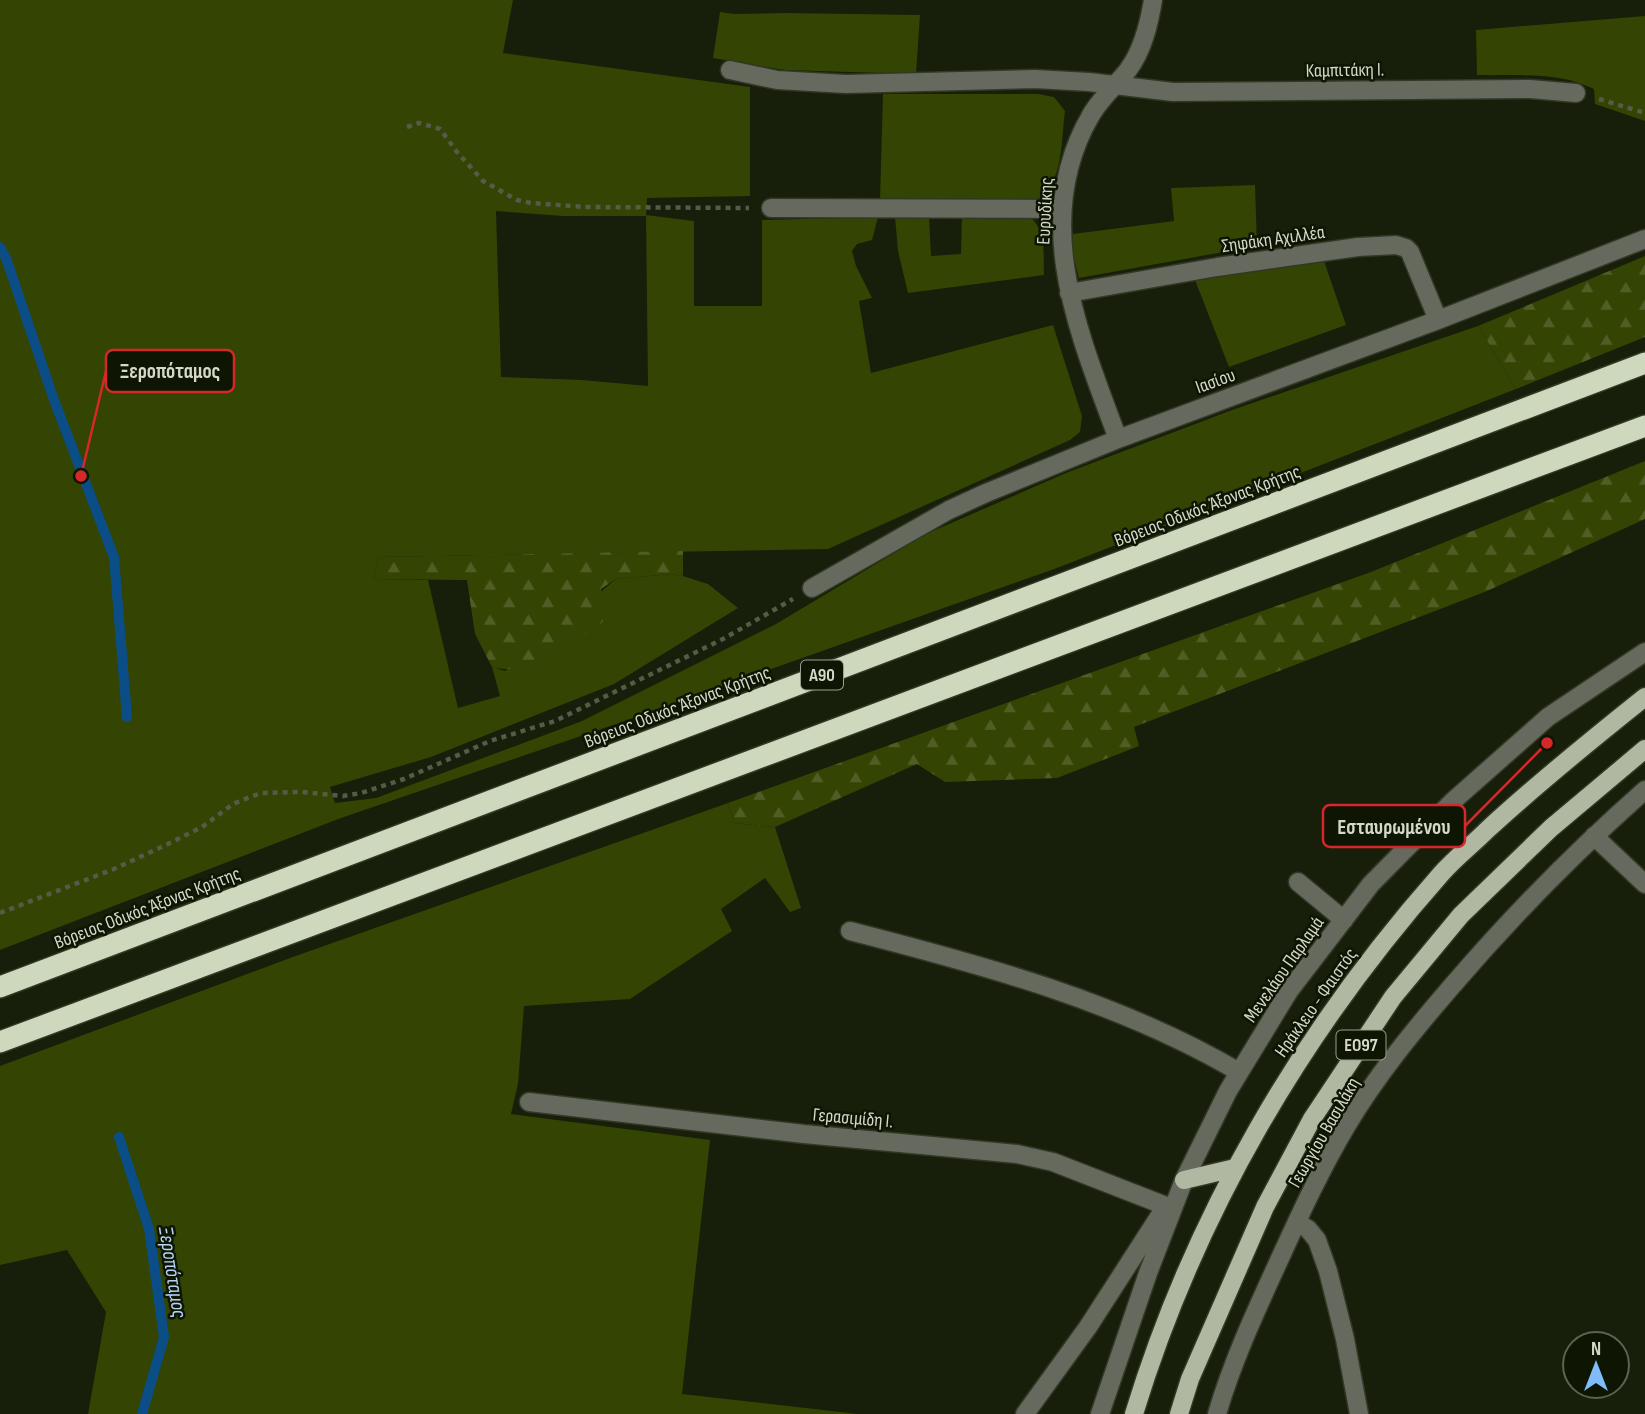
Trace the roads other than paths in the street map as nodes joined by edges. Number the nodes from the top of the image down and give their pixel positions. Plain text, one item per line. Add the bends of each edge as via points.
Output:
1 (1153, 0) edge
2 (730, 70) dead end
3 (1114, 86) junction
4 (1576, 93) road end
5 (771, 208) road end
6 (1062, 209) junction
7 (1645, 239) edge
8 (1069, 293) junction
9 (1438, 320) junction
10 (1645, 363) edge
11 (1645, 426) edge
12 (1118, 439) junction
13 (812, 588) road end
14 (1645, 652) edge
15 (1645, 697) edge
16 (1645, 749) edge
17 (1645, 790) edge
18 (1594, 836) junction
19 (1298, 881) dead end
20 (1645, 884) edge
21 (1344, 920) junction
22 (850, 931) dead end
23 (0, 987) edge
24 (0, 1042) edge
25 (1239, 1072) junction
26 (529, 1102) dead end
27 (1235, 1168) junction
28 (1184, 1180) junction
29 (1166, 1206) junction
30 (1297, 1222) junction
31 (1025, 1414) edge
32 (1100, 1414) edge
33 (1134, 1414) edge
34 (1179, 1414) edge
35 (1217, 1414) edge
36 (1359, 1414) edge

1 - 3 street, Ευρυδίκης via 1140,49
2 - 3 street, Καμπιτάκη Ι. via 815,83 1035,79
3 - 4 street, Καμπιτάκη Ι. via 1173,92 1530,89
3 - 6 street, Ευρυδίκης via 1092,113 1074,150
5 - 6 street
6 - 8 street, Ευρυδίκης
7 - 9 street, Ιασίου
8 - 9 street, Σηφάκη Αχιλλέα via 1280,258 1396,245 1410,252
8 - 12 street, Ευρυδίκης
9 - 12 street, Ιασίου
10 - 23 highway, Βόρειος Οδικός Άξονας Κρήτης / Α90
11 - 24 highway
12 - 13 street, Ιασίου via 949,510
14 - 21 street, Μενελάου Παρλαμά via 1548,717 1452,801 1371,884
15 - 27 main road, Ηράκλειο - Φαιστός / ΕΟ97 via 1513,806 1442,872 1319,1029
16 - 34 main road, ΕΟ97 via 1551,828 1461,915 1393,997 1312,1119 1265,1207
17 - 18 street, Γεωργίου Βασιλάκη
18 - 20 street
18 - 30 street, Γεωργίου Βασιλάκη via 1498,932 1406,1039 1348,1125
19 - 21 street
21 - 25 street, Μενελάου Παρλαμά via 1289,991
22 - 25 street via 937,953 1079,999 1203,1050
25 - 28 street, Μενελάου Παρλαμά
26 - 29 street, Γερασιμίδη Ι. via 1017,1154 1062,1165
27 - 28 main road
27 - 33 main road, Ηράκλειο - Φαιστός / ΕΟ97 via 1197,1244 1152,1353
28 - 29 street
28 - 32 street, Μενελάου Παρλαμά
29 - 31 street
30 - 35 street, Γεωργίου Βασιλάκη via 1228,1377
30 - 36 street via 1317,1240 1328,1270

